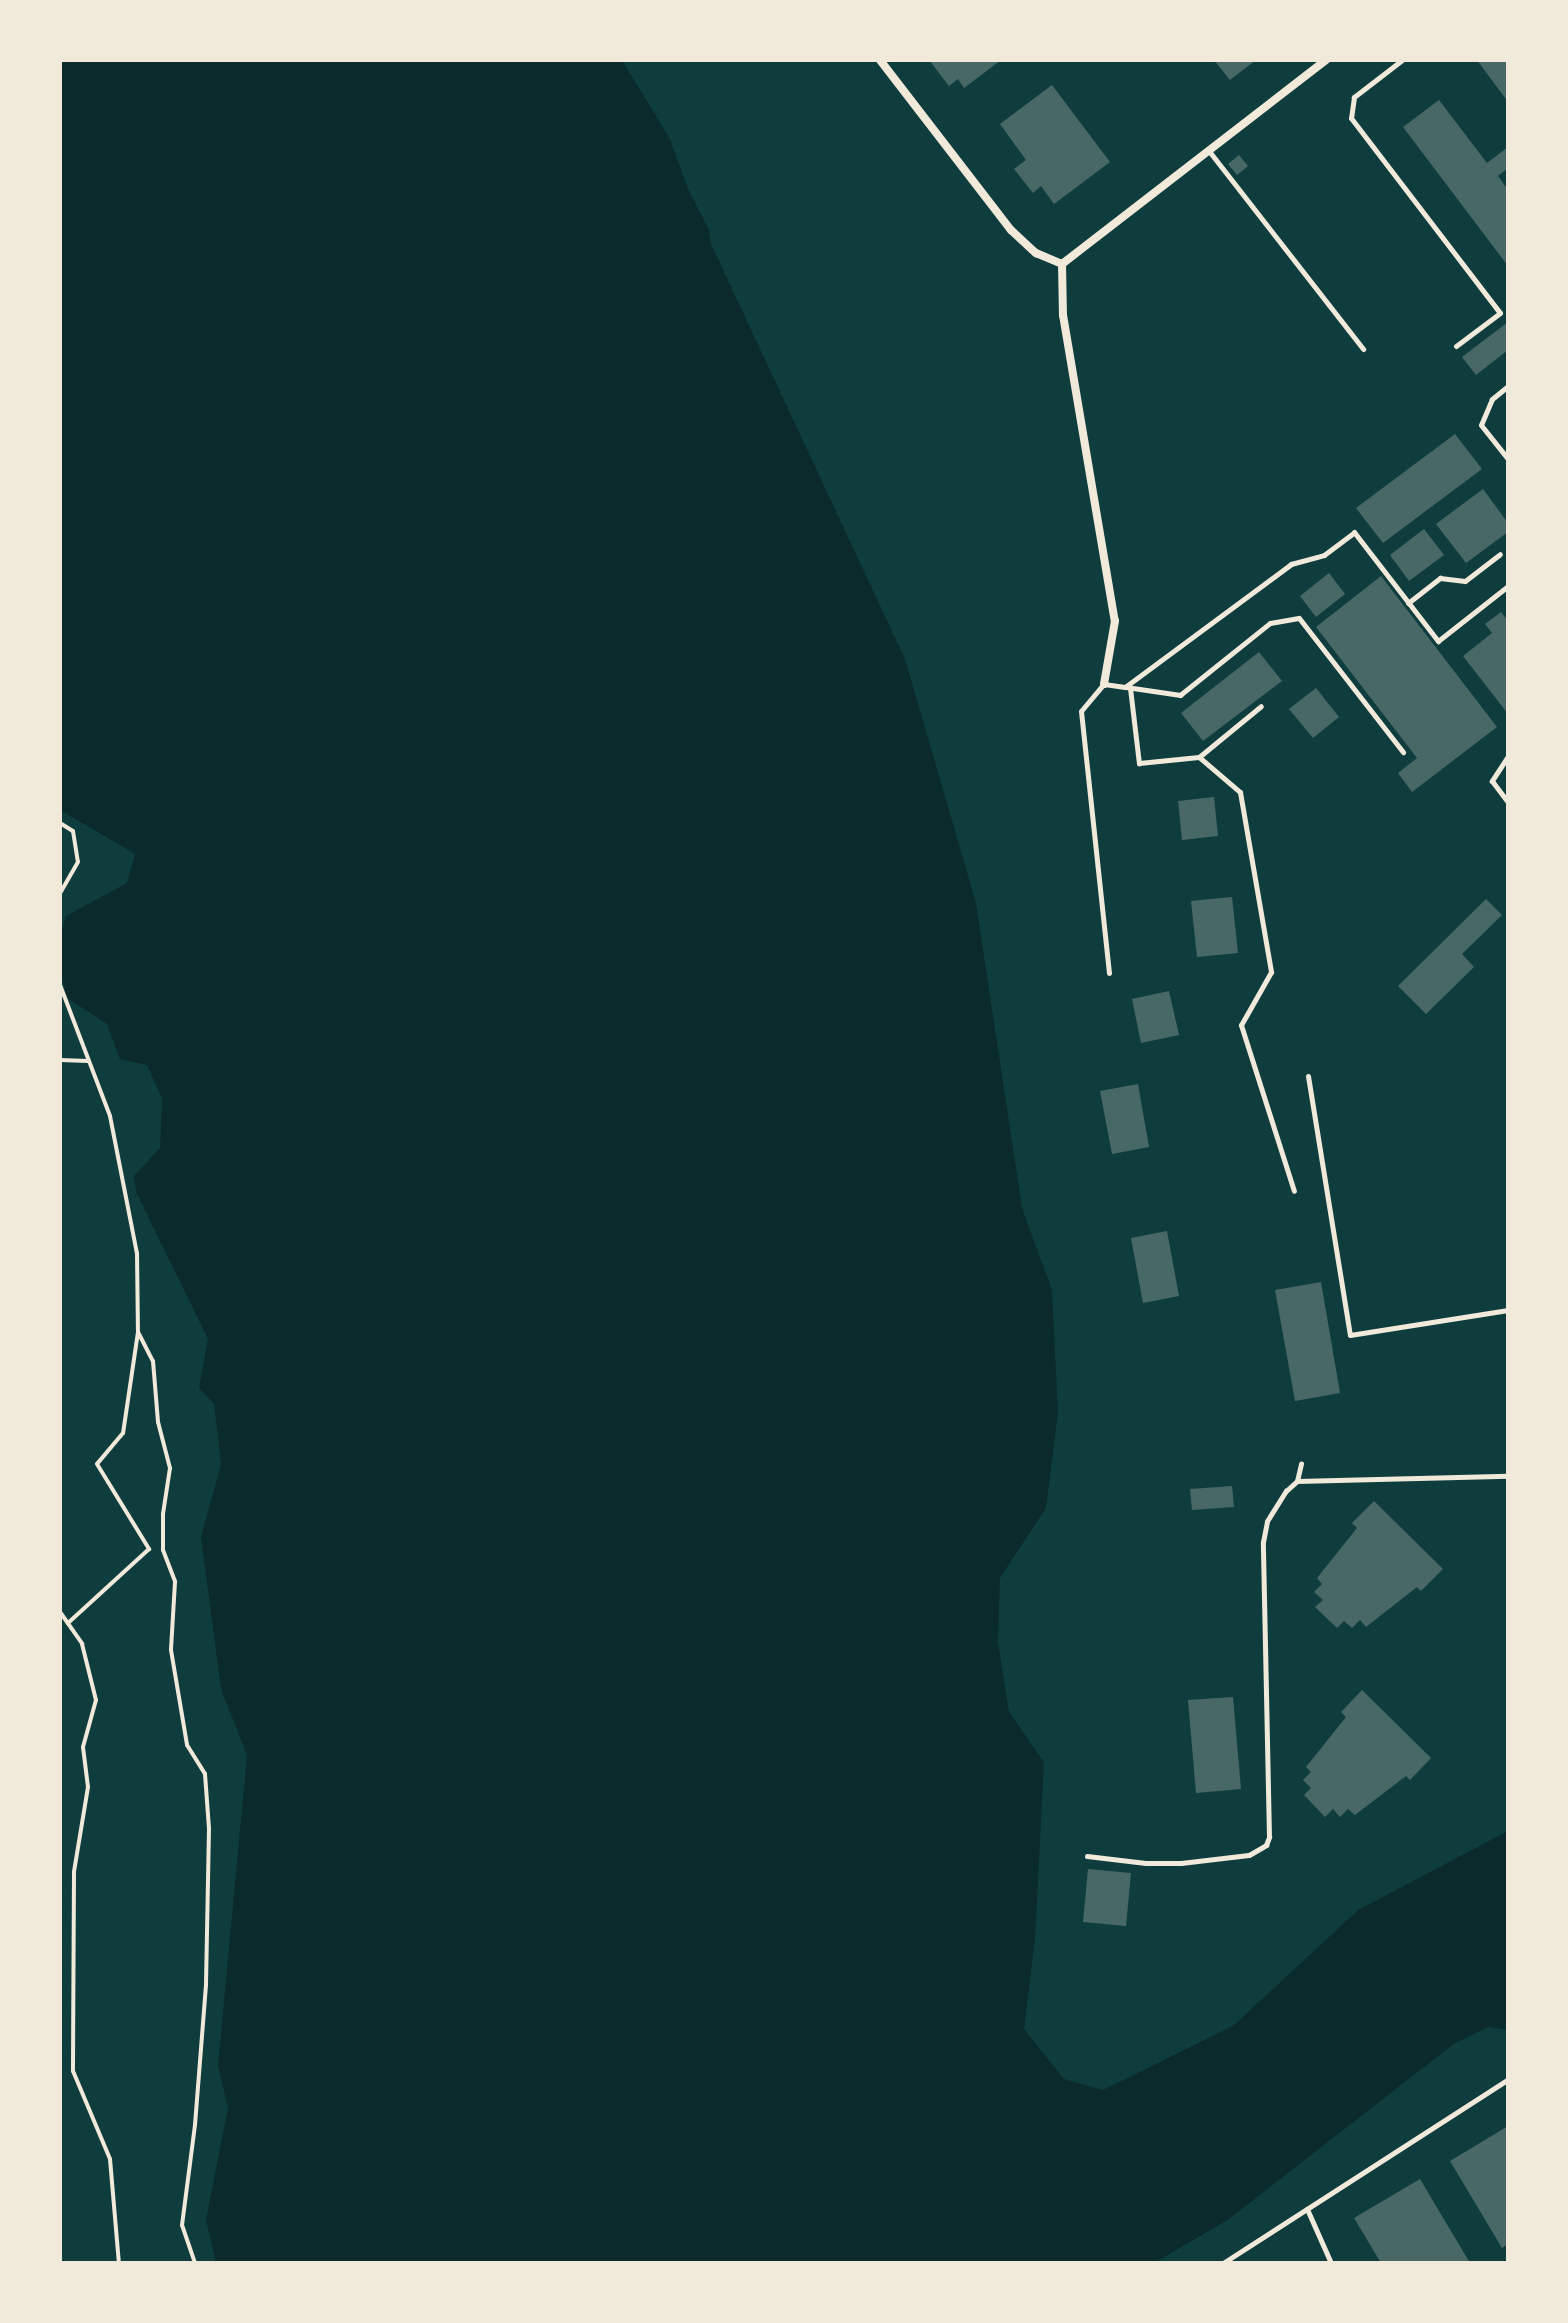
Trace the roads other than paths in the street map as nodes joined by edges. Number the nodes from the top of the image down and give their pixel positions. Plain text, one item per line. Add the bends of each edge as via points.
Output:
1 (880, 60) edge
2 (1326, 60) edge
3 (1402, 60) edge
4 (1209, 151) junction
5 (1062, 264) junction
6 (1500, 313) junction
7 (1508, 315) edge
8 (1456, 346) dead end
9 (1363, 349) dead end
10 (1508, 386) edge
11 (1508, 459) edge
12 (1500, 554) dead end
13 (1508, 586) edge
14 (1408, 603) junction
15 (1104, 684) junction
16 (1128, 688) junction
17 (1261, 706) dead end
18 (1403, 752) dead end
19 (1508, 756) edge
20 (1199, 757) junction
21 (1508, 802) edge
22 (1109, 973) dead end
23 (1308, 1076) dead end
24 (1294, 1191) dead end
25 (1508, 1310) edge
26 (1301, 1463) dead end
27 (1508, 1476) edge
28 (1297, 1481) junction
29 (1087, 1856) dead end
30 (1508, 2079) edge
31 (1307, 2209) junction
32 (1223, 2263) edge
33 (1331, 2263) edge

1 - 5 street via 1011,230 1036,253
2 - 4 street
3 - 6 lane via 1354,97 1351,118
4 - 5 street
4 - 9 lane
5 - 15 street via 1063,315 1115,621
6 - 7 lane
6 - 8 lane
10 - 11 lane via 1492,399 1481,425
12 - 14 lane via 1465,581 1440,578
13 - 14 lane via 1438,641
14 - 16 lane via 1354,532 1324,555 1291,564
15 - 16 lane
15 - 22 lane via 1081,711
16 - 18 lane via 1180,695 1270,623 1299,618
16 - 20 lane via 1139,763
17 - 20 lane
19 - 21 lane via 1492,781
20 - 24 lane via 1240,792 1271,972 1241,1025
23 - 25 lane via 1350,1335
26 - 28 lane
27 - 28 lane
28 - 29 lane via 1276,1503 1263,1542 1266,1845 1249,1855 1181,1863
30 - 31 lane
31 - 32 lane
31 - 33 lane

